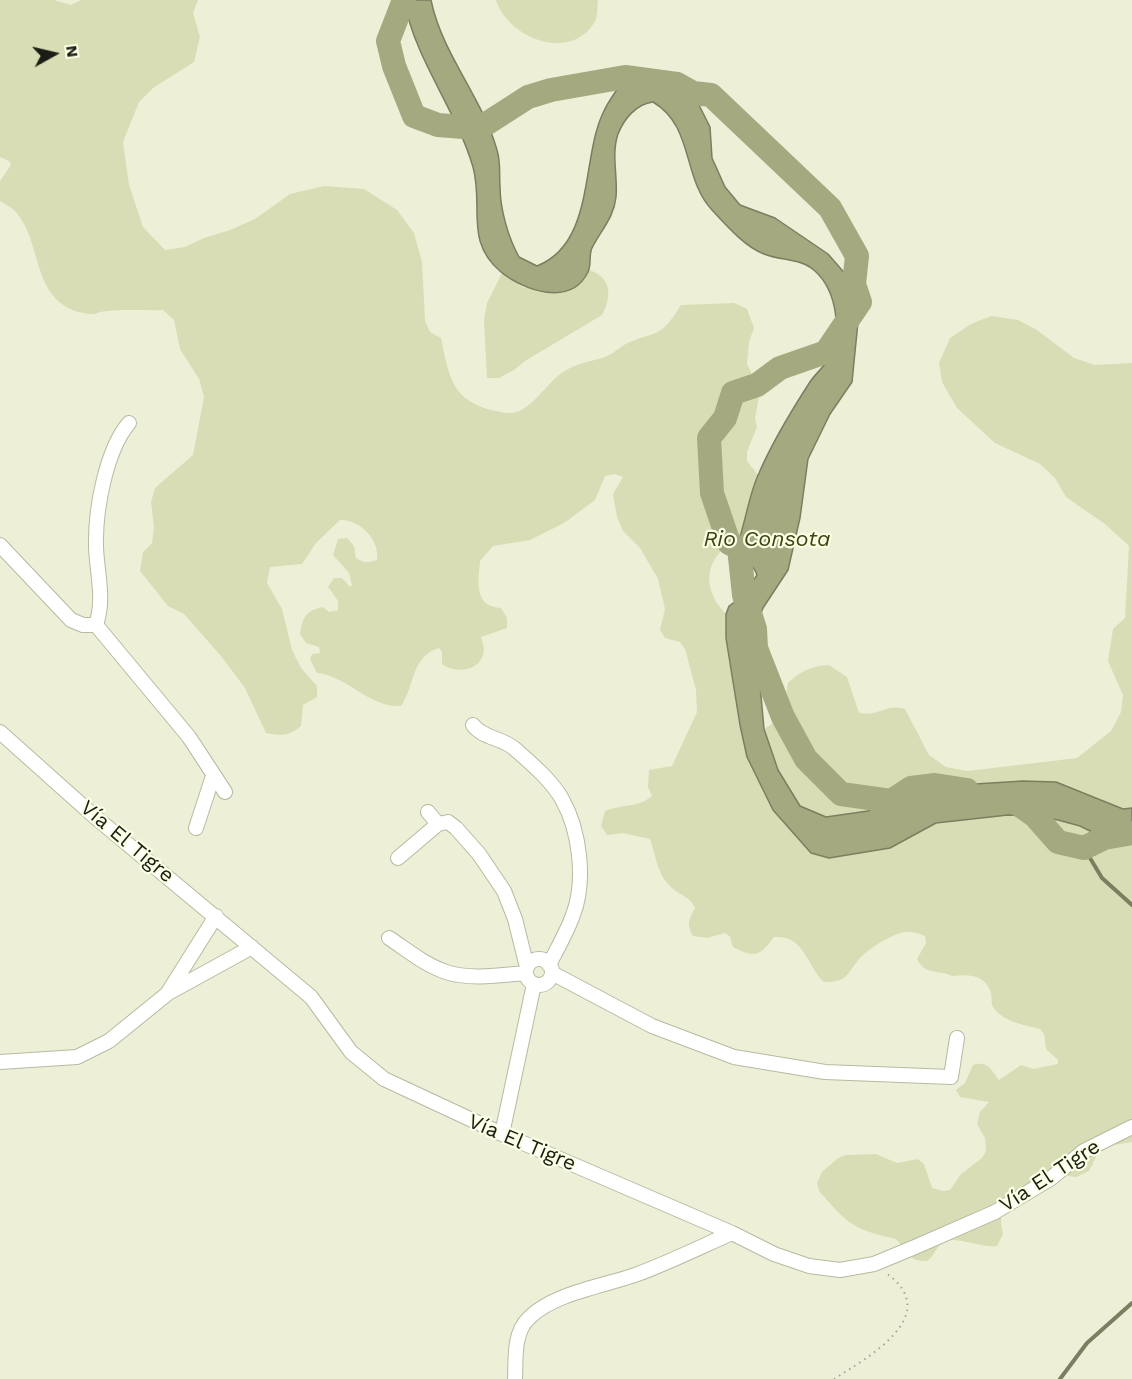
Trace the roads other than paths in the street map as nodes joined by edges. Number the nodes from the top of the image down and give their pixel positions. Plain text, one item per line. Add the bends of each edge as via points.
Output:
1 (129, 423) dead end
2 (0, 545) edge
3 (96, 625) junction
4 (472, 724) dead end
5 (0, 732) edge
6 (213, 776) junction
7 (225, 792) dead end
8 (428, 812) dead end
9 (438, 824) junction
10 (196, 828) dead end
11 (398, 858) dead end
12 (216, 916) junction
13 (389, 938) dead end
14 (252, 947) junction
15 (550, 969) junction
16 (529, 975) junction
17 (167, 994) junction
18 (957, 1038) dead end
19 (0, 1062) edge
20 (1132, 1127) edge
21 (502, 1134) junction
22 (732, 1233) junction
23 (515, 1379) edge

1 - 3 street via 118,436 101,495 96,545 101,600
2 - 3 street via 71,620
3 - 6 street via 189,737
4 - 15 street via 477,731 513,746 545,776 562,800 576,836 579,891
5 - 12 street, Vía El Tigre
6 - 7 street
6 - 10 street
8 - 9 street
9 - 11 street
9 - 16 street via 448,822 456,828 495,876 515,919
12 - 14 street, Vía El Tigre
12 - 17 street
13 - 16 street via 448,973
14 - 17 street
14 - 21 street, Vía El Tigre via 311,997 351,1052 384,1079
15 - 16 street via 537,960
15 - 16 street via 544,984
15 - 18 street via 652,1026 734,1057 814,1070 951,1077
16 - 21 street
17 - 19 street via 109,1041 77,1057
20 - 22 street, Vía El Tigre via 1084,1151 1050,1179 995,1212 874,1264 840,1270 809,1266
21 - 22 street, Vía El Tigre
22 - 23 street via 637,1274 539,1309 527,1319 517,1340

